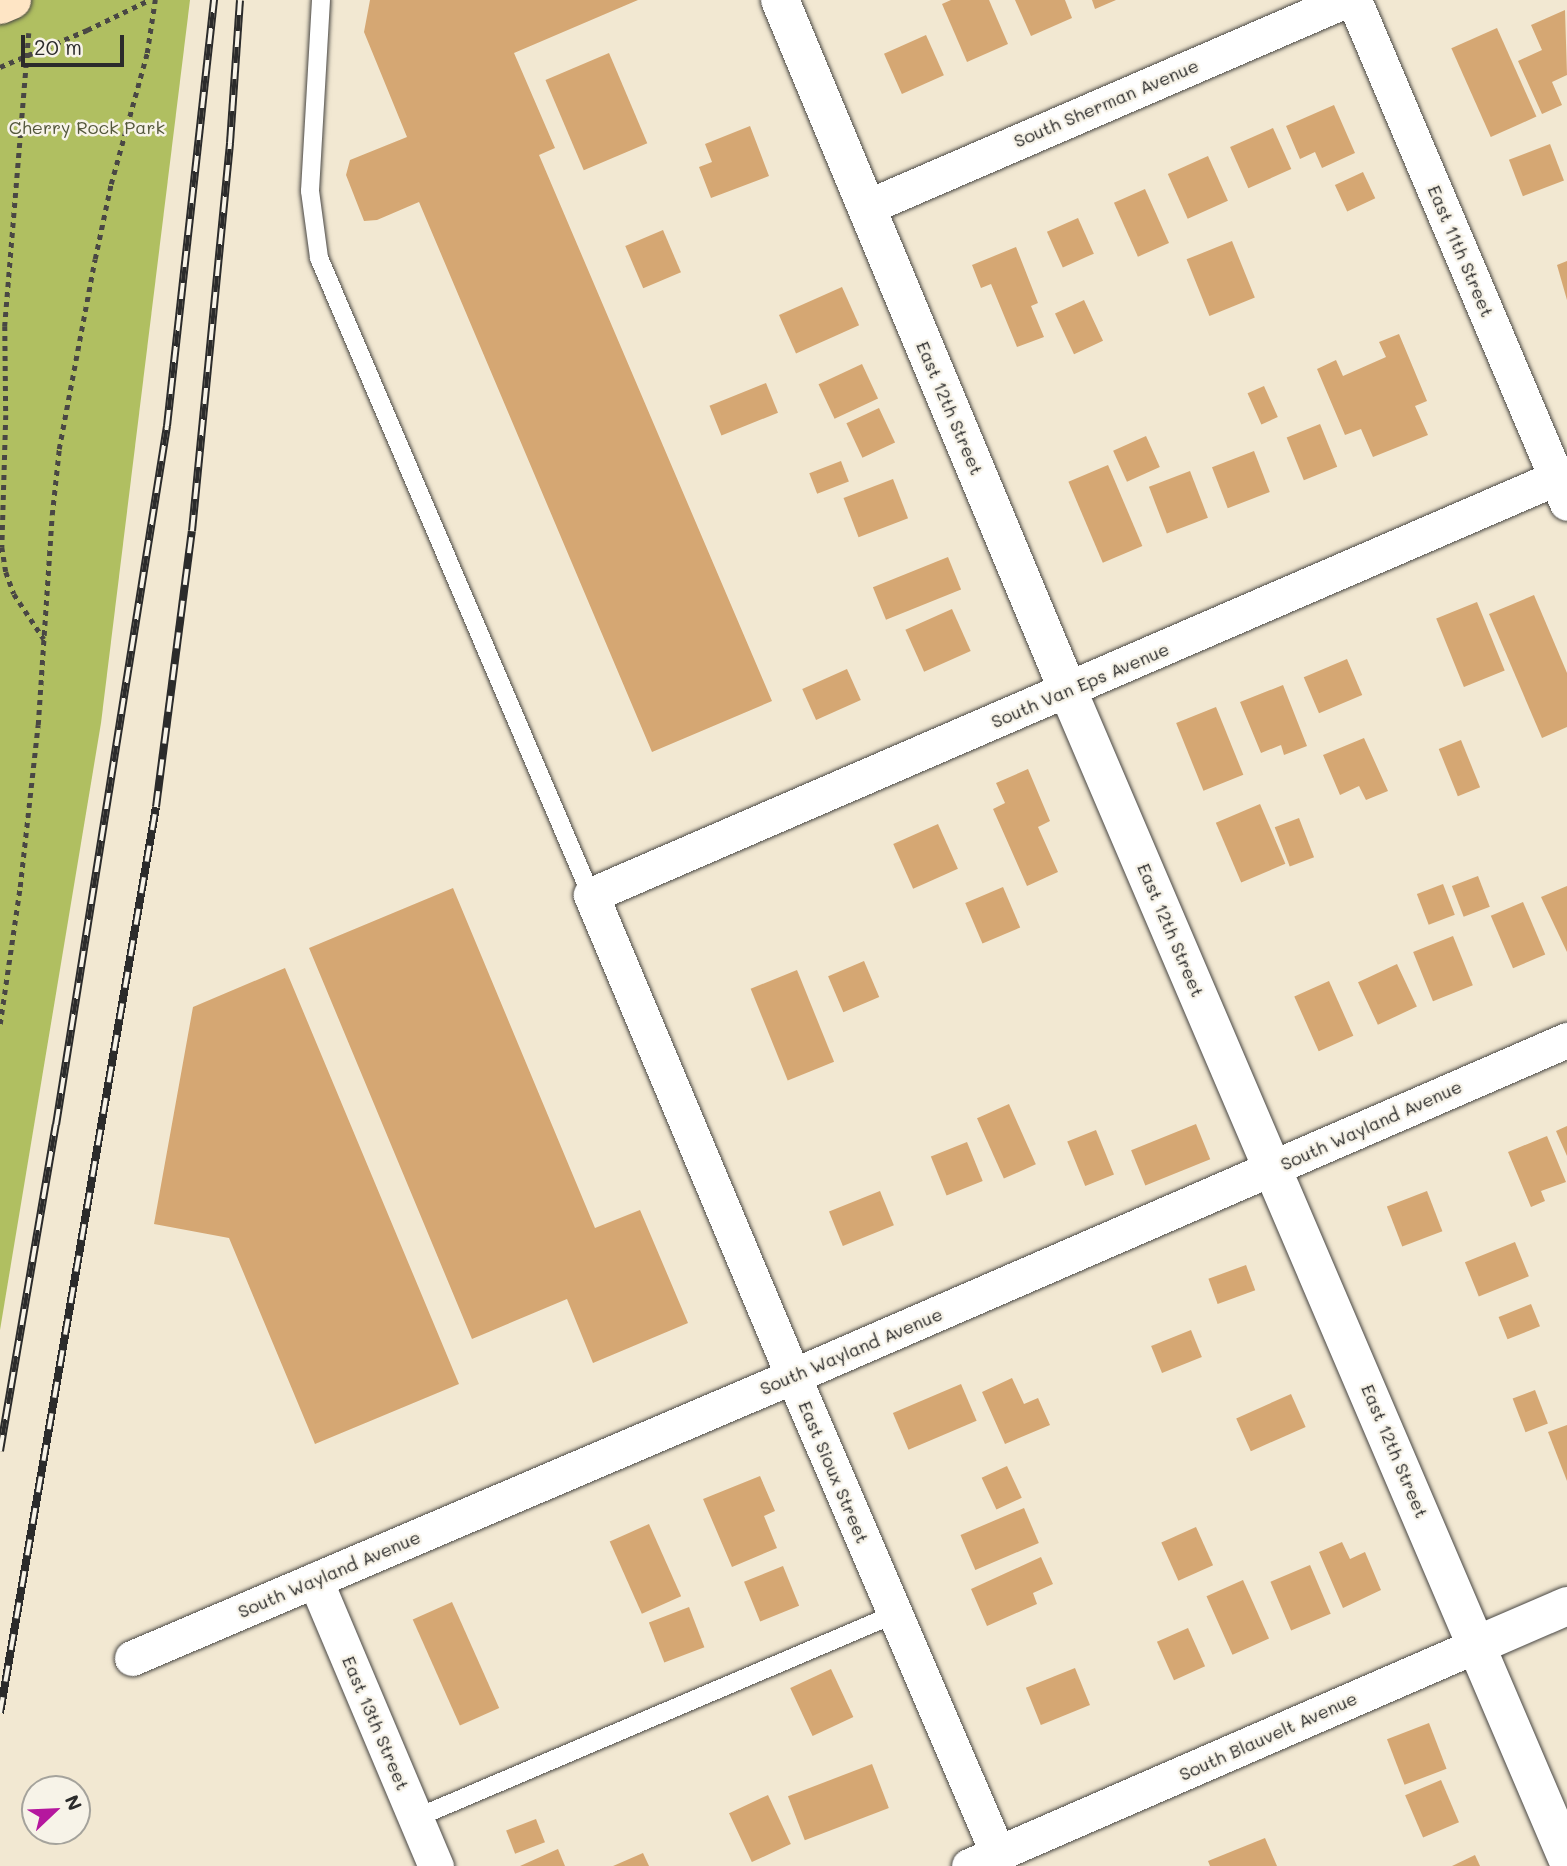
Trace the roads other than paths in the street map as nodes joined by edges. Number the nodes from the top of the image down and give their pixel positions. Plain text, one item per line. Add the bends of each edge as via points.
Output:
1 (321, 0) edge
2 (780, 0) edge
3 (1346, 0) edge
4 (1354, 0) edge
5 (0, 5) edge
6 (20, 15) edge
7 (866, 207) junction
8 (1564, 484) edge
9 (1068, 691) junction
10 (591, 895) junction
11 (1567, 1040) edge
12 (1274, 1167) junction
13 (793, 1376) junction
14 (315, 1580) junction
15 (1567, 1606) edge
16 (895, 1614) junction
17 (1477, 1644) junction
18 (132, 1658) dead end
19 (416, 1818) junction
20 (1567, 1858) edge
21 (984, 1860) edge
22 (436, 1866) edge

1 - 10 lane via 310,191 319,258
2 - 7 street, East 12th Street
3 - 7 street, South Sherman Avenue
4 - 8 street, East 11th Street
5 - 6 main road
7 - 9 street, East 12th Street
8 - 9 street, South Van Eps Avenue
9 - 10 street, South Van Eps Avenue
9 - 12 street, East 12th Street
10 - 13 street, East Sioux Street
11 - 12 street, South Wayland Avenue
12 - 13 street, South Wayland Avenue
12 - 17 street, East 12th Street
13 - 14 street, South Wayland Avenue
13 - 16 street, East Sioux Street
14 - 18 street, South Wayland Avenue
14 - 19 street, East 13th Street
15 - 17 street, South Blauvelt Avenue
16 - 19 lane
16 - 21 street, East Sioux Street
17 - 20 street, East 12th Street
17 - 21 street, South Blauvelt Avenue
19 - 22 street, East 13th Street

